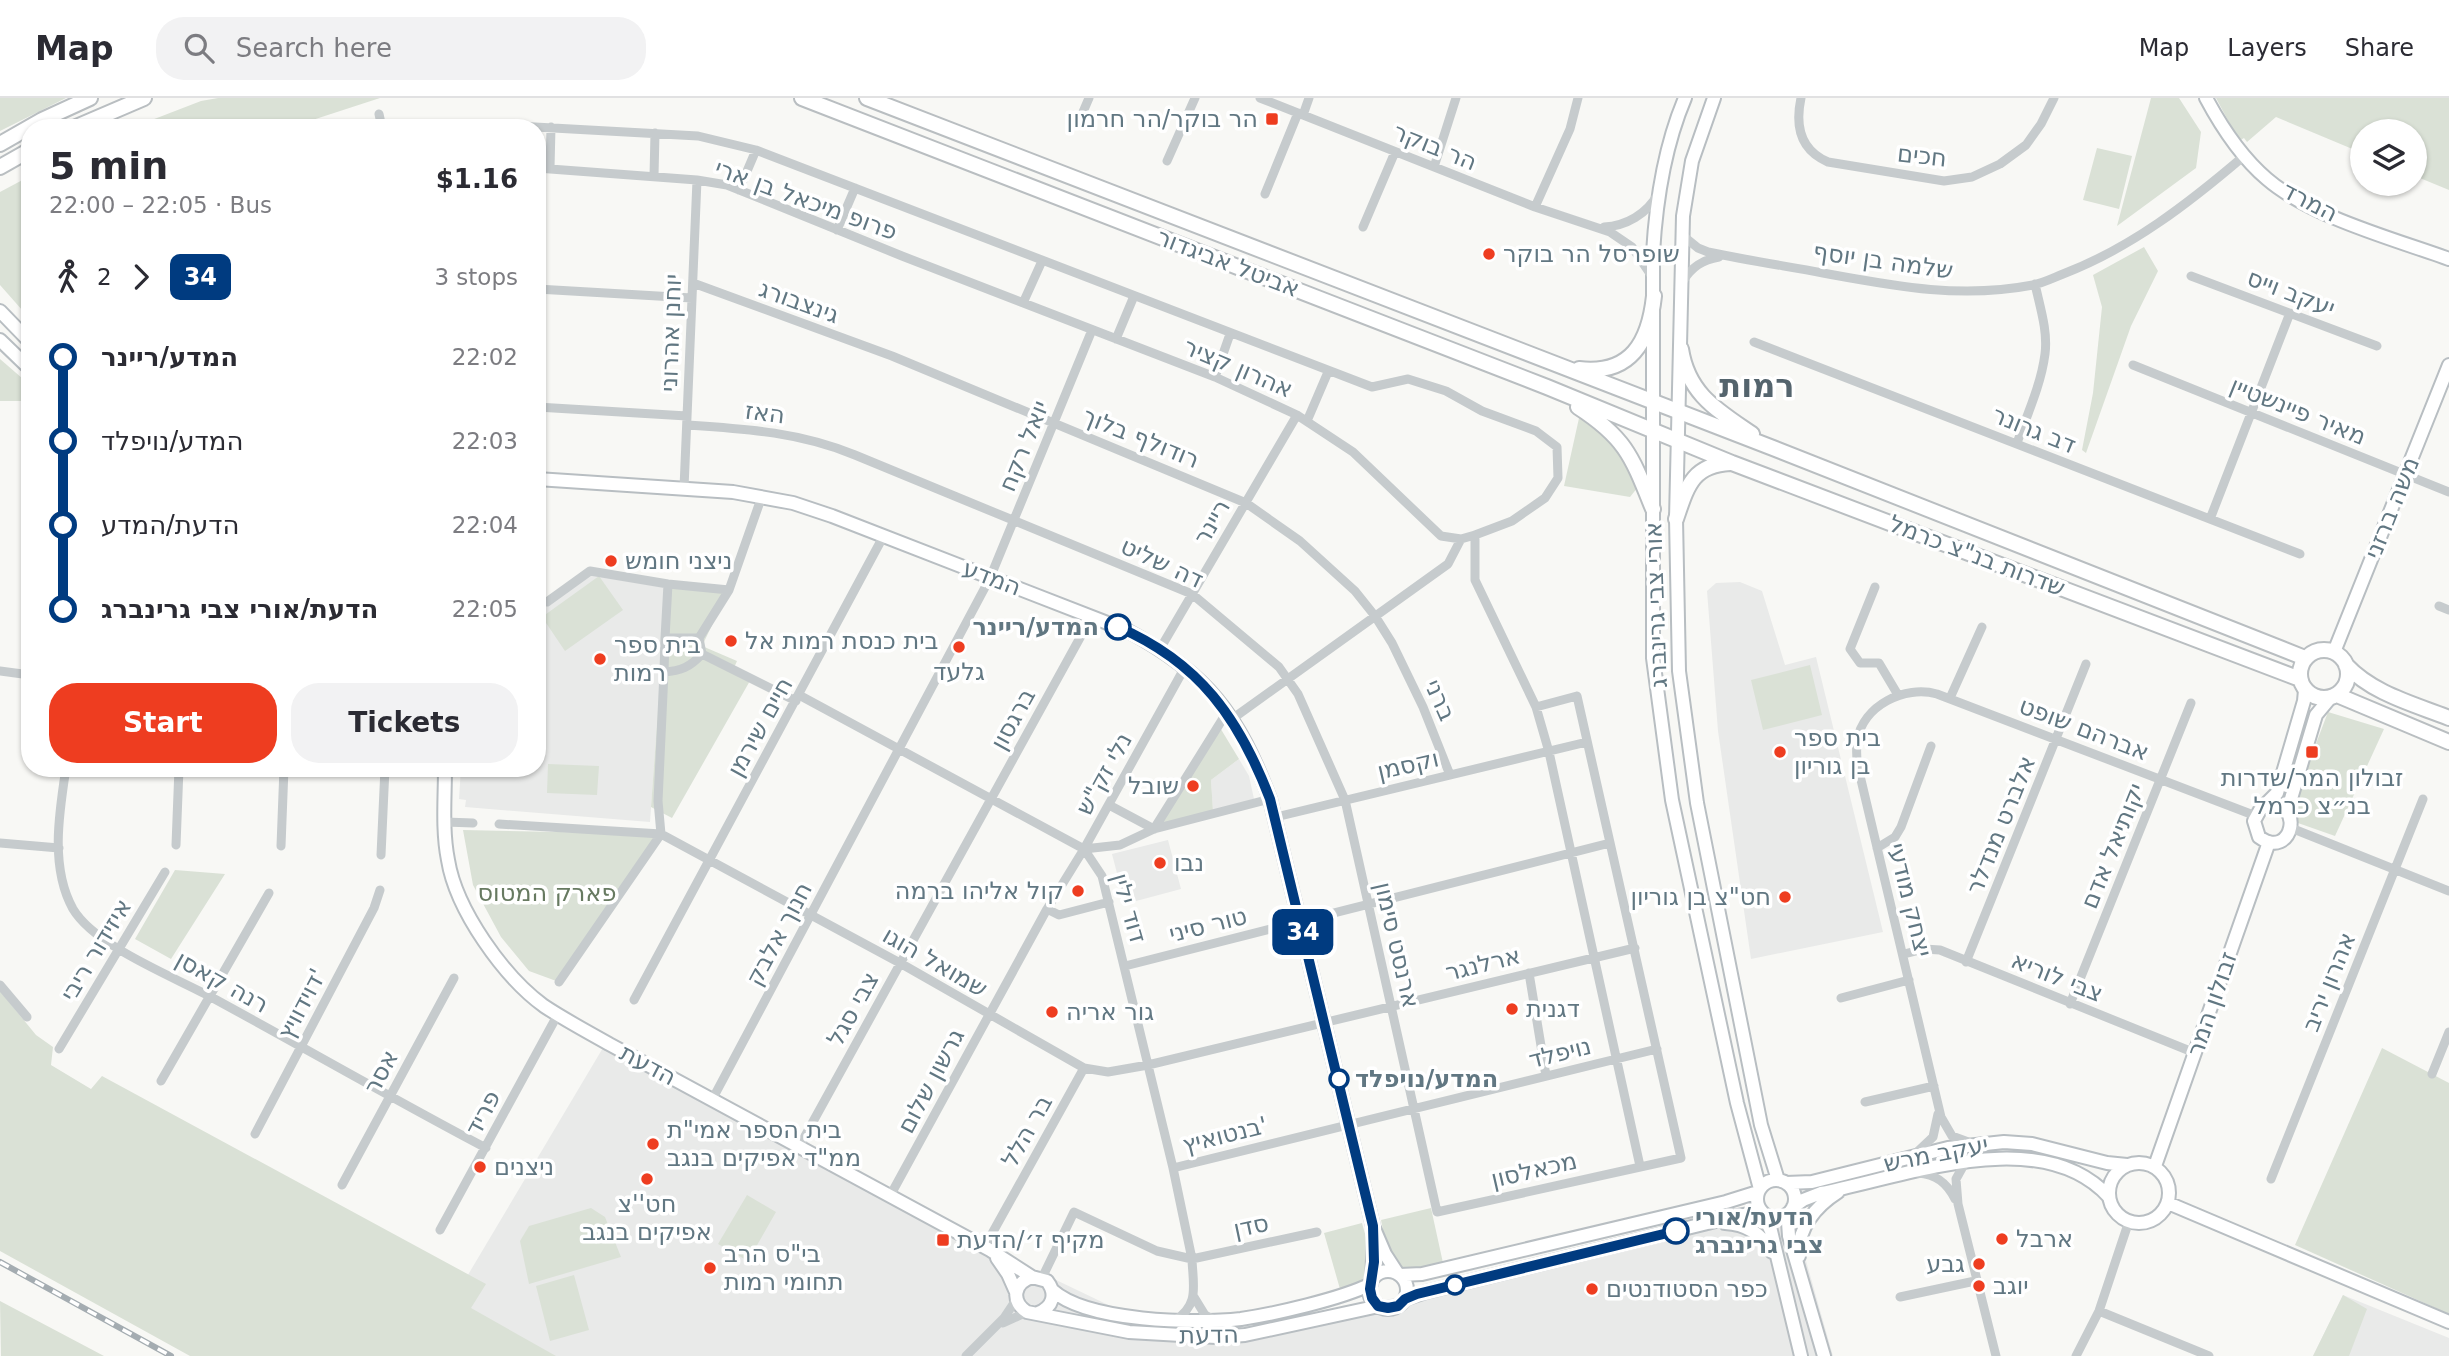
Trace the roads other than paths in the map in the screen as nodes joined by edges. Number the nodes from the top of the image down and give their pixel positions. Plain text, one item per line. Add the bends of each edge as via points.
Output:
1 (90, 98) edge
2 (144, 98) edge
3 (802, 98) edge
4 (867, 98) edge
5 (1089, 98) edge
6 (1195, 98) edge
7 (1260, 98) edge
8 (1309, 98) edge
9 (1456, 98) edge
10 (1578, 98) edge
11 (1685, 98) edge
12 (1714, 98) edge
13 (1801, 98) edge
14 (2054, 98) edge
15 (2206, 98) edge
16 (1083, 112) dead end
17 (379, 114) dead end
18 (1300, 114) junction
19 (44, 119) edge
20 (96, 119) edge
21 (380, 119) edge
22 (546, 127) edge
23 (551, 127) junction
24 (21, 132) edge
25 (655, 133) junction
26 (0, 144) edge
27 (756, 150) junction
28 (1395, 152) junction
29 (21, 155) edge
30 (2244, 156) junction
31 (1167, 160) dead end
32 (0, 167) edge
33 (1434, 167) junction
34 (546, 168) edge
35 (550, 168) junction
36 (654, 176) junction
37 (697, 180) junction
38 (855, 188) junction
39 (739, 190) junction
40 (1659, 192) junction
41 (1265, 194) dead end
42 (1535, 207) junction
43 (1363, 227) dead end
44 (1598, 227) junction
45 (837, 230) junction
46 (1682, 235) junction
47 (1731, 257) junction
48 (2449, 259) edge
49 (1042, 261) junction
50 (2191, 275) dead end
51 (955, 276) joint
52 (1653, 279) junction
53 (693, 283) junction
54 (1682, 283) junction
55 (2035, 284) junction
56 (546, 290) edge
57 (1134, 296) junction
58 (1654, 296) junction
59 (692, 298) junction
60 (1023, 303) junction
61 (0, 311) edge
62 (2290, 313) junction
63 (1092, 330) junction
64 (21, 333) edge
65 (1230, 334) junction
66 (1116, 339) junction
67 (0, 340) edge
68 (1754, 342) dead end
69 (2377, 346) dead end
70 (1681, 349) junction
71 (892, 356) joint
72 (21, 360) edge
73 (2133, 365) dead end
74 (2449, 365) edge
75 (1560, 366) junction
76 (1328, 372) junction
77 (1215, 377) junction
78 (1547, 387) junction
79 (1654, 402) junction
80 (546, 408) edge
81 (1680, 412) junction
82 (2252, 413) junction
83 (1297, 415) junction
84 (687, 420) junction
85 (1307, 421) junction
86 (1054, 423) junction
87 (1653, 432) junction
88 (1678, 441) junction
89 (2017, 443) junction
90 (1773, 448) junction
91 (1732, 463) junction
92 (879, 465) joint
93 (2405, 474) junction
94 (546, 482) edge
95 (684, 488) junction
96 (2449, 492) edge
97 (762, 496) junction
98 (1246, 503) junction
99 (1653, 509) junction
100 (1676, 519) junction
101 (2210, 519) junction
102 (1014, 520) junction
103 (1475, 535) junction
104 (883, 537) junction
105 (1461, 539) junction
106 (2300, 554) dead end
107 (990, 578) junction
108 (668, 584) junction
109 (1875, 587) dead end
110 (730, 590) junction
111 (1192, 594) junction
112 (546, 602) edge
113 (2439, 606) dead end
114 (2449, 610) edge
115 (1092, 616) junction
116 (1375, 616) junction
117 (1982, 627) dead end
118 (665, 638) junction
119 (699, 638) junction
120 (1160, 649) junction
121 (2334, 652) junction
122 (702, 654) junction
123 (2305, 658) junction
124 (2086, 664) dead end
125 (2346, 665) junction
126 (1185, 667) junction
127 (0, 671) edge
128 (664, 672) junction
129 (21, 674) edge
130 (1288, 680) junction
131 (2302, 684) junction
132 (1898, 695) junction
133 (2334, 696) junction
134 (798, 698) junction
135 (1950, 698) junction
136 (2191, 703) dead end
137 (1536, 708) junction
138 (1876, 708) joint
139 (1230, 716) junction
140 (2449, 719) edge
141 (2056, 739) junction
142 (2449, 741) edge
143 (1587, 742) junction
144 (1931, 746) dead end
145 (899, 750) junction
146 (1549, 752) junction
147 (1450, 775) junction
148 (65, 777) edge
149 (178, 777) edge
150 (284, 777) edge
151 (385, 777) edge
152 (445, 777) edge
153 (2160, 779) junction
154 (991, 799) junction
155 (1270, 799) junction
156 (2423, 799) dead end
157 (1345, 800) junction
158 (1109, 805) junction
159 (2260, 811) junction
160 (2287, 812) junction
161 (1276, 817) junction
162 (445, 822) junction
163 (473, 823) dead end
164 (499, 824) dead end
165 (2291, 828) junction
166 (1154, 829) junction
167 (664, 836) junction
168 (2269, 842) junction
169 (0, 843) edge
170 (1610, 843) junction
171 (176, 845) dead end
172 (281, 846) dead end
173 (59, 848) junction
174 (1877, 848) junction
175 (1084, 849) junction
176 (1571, 853) junction
177 (381, 855) dead end
178 (959, 858) joint
179 (709, 861) junction
180 (2395, 869) junction
181 (165, 872) dead end
182 (380, 890) dead end
183 (2449, 891) edge
184 (269, 893) dead end
185 (1108, 902) junction
186 (1368, 904) junction
187 (1047, 909) junction
188 (811, 915) junction
189 (1301, 921) junction
190 (119, 948) junction
191 (1635, 948) junction
192 (1904, 954) junction
193 (1594, 958) junction
194 (1966, 961) junction
195 (900, 963) junction
196 (1125, 966) junction
197 (1529, 973) junction
198 (454, 978) dead end
199 (1909, 980) junction
200 (559, 982) dead end
201 (0, 985) edge
202 (210, 996) junction
203 (1841, 998) dead end
204 (634, 1000) dead end
205 (2070, 1004) junction
206 (1391, 1006) junction
207 (558, 1014) junction
208 (989, 1015) junction
209 (27, 1017) dead end
210 (1325, 1022) junction
211 (2449, 1032) edge
212 (1280, 1033) joint
213 (301, 1048) junction
214 (59, 1049) dead end
215 (1657, 1049) junction
216 (2194, 1053) junction
217 (1616, 1059) junction
218 (1148, 1065) junction
219 (1084, 1068) junction
220 (2432, 1074) dead end
221 (1546, 1076) junction
222 (161, 1081) dead end
223 (1934, 1086) junction
224 (389, 1097) junction
225 (712, 1100) junction
226 (1865, 1102) dead end
227 (1938, 1105) junction
228 (1414, 1109) junction
229 (1350, 1124) junction
230 (256, 1134) dead end
231 (1973, 1144) junction
232 (799, 1147) junction
233 (486, 1148) junction
234 (1909, 1157) junction
235 (1966, 1161) junction
236 (2127, 1165) junction
237 (1640, 1166) junction
238 (2155, 1166) junction
239 (1173, 1168) junction
240 (1915, 1172) junction
241 (2271, 1179) dead end
242 (1782, 1182) junction
243 (342, 1185) dead end
244 (1845, 1189) junction
245 (1759, 1190) junction
246 (890, 1196) junction
247 (2109, 1197) junction
248 (2168, 1203) junction
249 (1958, 1204) junction
250 (1792, 1210) junction
251 (1437, 1212) joint
252 (1762, 1213) junction
253 (2130, 1222) junction
254 (1707, 1224) junction
255 (1373, 1226) junction
256 (440, 1230) dead end
257 (1317, 1231) dead end
258 (987, 1249) junction
259 (1192, 1259) junction
260 (1779, 1266) junction
261 (1800, 1270) junction
262 (1399, 1274) junction
263 (1037, 1277) junction
264 (1975, 1281) junction
265 (1372, 1282) junction
266 (1052, 1290) junction
267 (1016, 1296) junction
268 (1194, 1297) junction
269 (1900, 1297) dead end
270 (1405, 1299) junction
271 (1378, 1306) junction
272 (2099, 1311) junction
273 (1033, 1313) junction
274 (1214, 1320) junction
275 (1174, 1321) junction
276 (2449, 1322) edge
277 (995, 1328) junction
278 (967, 1356) edge
279 (1801, 1356) edge
280 (1824, 1356) edge
281 (1996, 1356) edge
282 (2076, 1356) edge
283 (2209, 1356) edge

1 - 19 main road
2 - 20 main road
3 - 78 main road, אביטל אביגדור
4 - 75 main road, אביטל אביגדור
5 - 16 street
6 - 31 street
7 - 18 street, הר בוקר
8 - 18 street
9 - 33 street
10 - 42 street via 1570,129
11 - 40 street, אורי צבי גרינברג
12 - 46 street, אורי צבי גרינברג via 1692,161
13 - 14 street, חכים via 1802,142 1819,158 1944,181 1972,177 2026,145
15 - 30 street, המרד
17 - 21 street
18 - 28 street, הר בוקר
18 - 41 street
22 - 23 street
23 - 25 street
23 - 35 street
24 - 26 main road
25 - 27 street via 698,135
25 - 36 street
27 - 38 street
27 - 39 street
28 - 33 street, הר בוקר
28 - 43 street
29 - 32 main road
30 - 48 street, המרד via 2269,181 2310,206
30 - 55 street, שלמה בן יוסף via 2165,219 2123,245
33 - 42 street, הר בוקר
34 - 35 street, פרופ מיכאל בן ארי
35 - 36 street, פרופ מיכאל בן ארי
36 - 37 street, פרופ מיכאל בן ארי
37 - 39 street, פרופ מיכאל בן ארי
37 - 53 street, יוחנן אהרוני
38 - 45 street
38 - 49 street
39 - 45 street, פרופ מיכאל בן ארי
40 - 44 street, הר בוקר via 1634,219
40 - 52 street, אורי צבי גרינברג
42 - 44 street, הר בוקר
44 - 52 street, הר בוקר via 1632,247
45 - 51 street, פרופ מיכאל בן ארי
46 - 47 street, שלמה בן יוסף via 1698,248
46 - 54 street, אורי צבי גרינברג
47 - 54 street, שלמה בן יוסף via 1699,264
47 - 55 street, שלמה בן יוסף via 1913,289 1977,291
49 - 57 street
49 - 60 street
50 - 62 street, יעקב וייס
51 - 60 street, אהרון קציר
52 - 58 street, אורי צבי גרינברג
53 - 59 street, יוחנן אהרוני
53 - 71 street, גינצבורג
54 - 70 street, אורי צבי גרינברג
55 - 89 street via 2045,325 2045,354
56 - 59 street
57 - 65 street
57 - 66 street
58 - 75 main road via 1650,326 1633,354 1613,367 1595,371
58 - 79 street, אורי צבי גרינברג
59 - 84 street, יוחנן אהרוני
60 - 63 street, אהרון קציר
61 - 64 street
62 - 69 street, יעקב וייס
62 - 82 street
63 - 66 street, אהרון קציר
63 - 86 street, יואל רקח
65 - 76 street
65 - 77 street
66 - 77 street, אהרון קציר
67 - 72 street
68 - 89 street, דב גרונר
70 - 81 street, אורי צבי גרינברג
70 - 90 main road via 1697,391
71 - 86 street, רודולף בלוך
73 - 82 street, מאיר פיינשטיין
74 - 93 street, משה ברזני
75 - 79 main road, אביטל אביגדור
76 - 85 street
76 - 103 street via 1371,387 1408,379 1446,391 1482,411 1536,431 1557,447 1558,478 1545,498 1512,521
77 - 83 street, אהרון קציר
78 - 87 main road, אביטל אביגדור
78 - 99 main road via 1612,431 1635,465
79 - 81 main road, אביטל אביגדור
79 - 87 street, אורי צבי גרינברג
80 - 84 street, האז
81 - 88 street, אורי צבי גרינברג
81 - 90 main road, שדרות בנ"צ כרמל
82 - 93 street, מאיר פיינשטיין
82 - 101 street
83 - 85 street, אהרון קציר
83 - 98 street, ריינר
84 - 92 street, האז via 807,438
84 - 95 street, יוחנן אהרוני
85 - 105 street, אהרון קציר via 1353,452 1441,536
86 - 98 street, רודולף בלוך
86 - 102 street, יואל רקח
87 - 88 main road, שדרות בנ"צ כרמל
87 - 99 street, אורי צבי גרינברג
88 - 91 main road, שדרות בנ"צ כרמל
88 - 100 street, אורי צבי גרינברג
89 - 101 street, דב גרונר
90 - 123 main road, שדרות בנ"צ כרמל
91 - 100 main road via 1703,468 1695,476
91 - 131 main road, שדרות בנ"צ כרמל
92 - 102 street, דה שליט
93 - 96 street, מאיר פיינשטיין
93 - 121 street, משה ברזני
94 - 95 street, המדע
95 - 97 street, המדע
97 - 104 street, המדע via 832,516
97 - 110 street
98 - 111 street, ריינר
98 - 116 street, רודולף בלוך via 1300,541 1355,591
99 - 245 street, אורי צבי גרינברג via 1653,658 1672,800
100 - 242 street, אורי צבי גרינברג via 1679,671 1697,803 1762,1125
101 - 106 street, דב גרונר
102 - 107 street, יואל רקח
102 - 111 street, דה שליט
103 - 105 street
103 - 137 street via 1475,580
104 - 107 street, המדע
104 - 134 street, חיים שירמן
105 - 116 street via 1448,564
107 - 115 street, המדע
107 - 145 street, יואל רקח
108 - 110 street
108 - 112 street via 590,571
108 - 118 street
109 - 132 street via 1850,649 1860,663 1879,663
110 - 119 street
111 - 120 street, ריינר
111 - 130 street, דה שליט via 1279,667
113 - 114 street
115 - 120 street, המדע
115 - 154 street, ברגסון
116 - 130 street
116 - 147 street, ברני via 1423,707
117 - 135 street
118 - 119 street
118 - 128 street
119 - 122 street
120 - 126 street, המדע
121 - 123 main road via 2319,650
121 - 125 main road
122 - 128 street via 680,671
122 - 134 street, דוד ילין
123 - 131 main road
124 - 141 street, אלברט מנדלר
125 - 133 main road via 2348,678
125 - 140 main road via 2381,691
126 - 139 street, המדע
126 - 158 street, נלי זק"ש
127 - 129 street
128 - 167 street via 658,800
130 - 139 street
130 - 157 street, ארנסט סימון
131 - 133 main road via 2317,698
131 - 159 street via 2304,701 2277,793
132 - 135 street, אברהם שופט via 1924,690
132 - 138 street, אברהם שופט
133 - 142 main road
133 - 160 street via 2316,715
134 - 145 street, דוד ילין
134 - 179 street, חיים שירמן
135 - 141 street, אברהם שופט
136 - 153 street, יקותיאל אדם
137 - 143 street via 1577,696
137 - 146 street
138 - 174 street, יצחק מודעי via 1863,723 1857,763
139 - 155 street, המדע
139 - 166 street
141 - 153 street, אברהם שופט
141 - 194 street, אלברט מנדלר
143 - 146 street, וקסמן
143 - 170 street
144 - 174 street via 1901,827 1895,837
145 - 154 street, דוד ילין
145 - 188 street, חנוך אלבק
146 - 147 street, וקסמן
146 - 176 street
147 - 157 street, וקסמן
148 - 173 street, רנה קאסן
149 - 171 street
150 - 172 street
151 - 177 street
152 - 162 street, הדעת
153 - 159 street, אברהם שופט
153 - 205 street, יקותיאל אדם
154 - 175 street, דוד ילין
154 - 178 street, ברגסון
155 - 161 street, המדע
155 - 166 street
156 - 180 street, אהרון יריב
157 - 161 street, וקסמן
157 - 186 street, ארנסט סימון
158 - 166 street
158 - 175 street, נלי זק"ש
159 - 160 street via 2277,806
159 - 168 street via 2256,832
160 - 165 street
161 - 189 street, המדע
162 - 163 street
162 - 207 street, הדעת via 452,879 477,927 514,979
164 - 167 street
165 - 168 street via 2280,841
165 - 180 street
166 - 175 street via 1119,845
167 - 179 street, שמואל הוגו
167 - 200 street
168 - 216 street, זבולון המר
169 - 173 street
170 - 176 street, טור סיני
170 - 191 street
173 - 190 street, רנה קאסן via 64,890 74,911 86,927
174 - 192 street, יצחק מודעי
175 - 185 street, דוד ילין via 1102,876
175 - 187 street, נלי זק"ש
176 - 186 street, טור סיני
176 - 193 street
178 - 195 street, צבי סגל
179 - 188 street, שמואל הוגו
179 - 204 street, חיים שירמן
180 - 183 street
180 - 241 street, אהרון יריב
181 - 190 street, איזידור ריבי
182 - 213 street, דוידוויץ'
184 - 202 street
185 - 187 street via 1059,915
185 - 196 street, דוד ילין
186 - 189 street, טור סיני
186 - 206 street, ארנסט סימון
187 - 208 street, גרשון שלום
188 - 195 street, שמואל הוגו
188 - 225 street, חנוך אלבק
189 - 196 street, טור סיני
189 - 210 street, המדע
190 - 202 street, רנה קאסן
190 - 214 street, איזידור ריבי
191 - 193 street, ארלנגר
191 - 215 street
192 - 194 street, צבי לוריא via 1940,950
192 - 199 street, יצחק מודעי
193 - 197 street, ארלנגר
193 - 217 street
194 - 205 street, צבי לוריא
195 - 208 street, שמואל הוגו
195 - 232 street, צבי סגל
196 - 218 street, דוד ילין
197 - 206 street, ארלנגר
197 - 221 street
198 - 224 street, אסר
199 - 203 street
199 - 223 street, יצחק מודעי
201 - 209 street
202 - 213 street, רנה קאסן
202 - 222 street
205 - 216 street, צבי לוריא
206 - 210 street, ארלנגר
206 - 228 street, ארנסט סימון
207 - 225 street, הדעת
207 - 233 street, פריד
208 - 219 street, שמואל הוגו
208 - 246 street, גרשון שלום
210 - 212 street, ארלנגר
210 - 229 street, המדע
211 - 220 street
212 - 218 street, שמואל הוגו
213 - 224 street, רנה קאסן
213 - 230 street, דוידוויץ'
215 - 217 street, נויפלד
215 - 237 street, מכאלסון via 1681,1158
216 - 238 street, זבולון המר
217 - 221 street, נויפלד
217 - 237 street
218 - 219 street, שמואל הוגו via 1108,1072
218 - 239 street, דוד ילין
219 - 258 street, בר הלל
221 - 228 street, נויפלד
223 - 226 street
223 - 227 street, יצחק מודעי
224 - 233 street, רנה קאסן
224 - 243 street, אסר
225 - 232 street, הדעת
227 - 231 street, יצחק מודעי via 1949,1133
227 - 234 street, יצחק מודעי via 1933,1137
228 - 229 street, נויפלד
228 - 251 street, ארנסט סימון
229 - 239 street, בנטואיץ'
229 - 255 street, המדע
231 - 234 street, יעקב מרש
231 - 236 street, יעקב מרש via 2032,1144
232 - 246 street, הדעת
233 - 256 street, פריד
234 - 242 street, יעקב מרש via 1812,1182
235 - 240 street, יעקב מרש
235 - 247 street, יעקב מרש via 2041,1161 2087,1178
235 - 249 street via 1956,1179
236 - 238 street
236 - 247 street via 2113,1178
237 - 251 street, מכאלסון
238 - 248 street via 2169,1186
239 - 259 street, דוד ילין
240 - 244 street, יעקב מרש
240 - 249 street via 1943,1181
242 - 245 street via 1768,1182
242 - 250 street via 1795,1196
244 - 250 street, יעקב מרש via 1808,1198
244 - 261 street via 1814,1212 1805,1226 1798,1249
245 - 252 street via 1757,1202
245 - 262 street via 1727,1202 1422,1274
246 - 258 street, הדעת
247 - 253 street via 2116,1212
248 - 253 street via 2157,1218
248 - 276 street
249 - 264 street
250 - 252 street via 1780,1218
250 - 261 street via 1787,1229
252 - 254 street
252 - 260 street
253 - 272 street
254 - 260 street via 1731,1223 1751,1229 1766,1242
254 - 270 street
255 - 262 street, המדע
255 - 265 street, המדע
257 - 259 street, סדן
258 - 263 street, הדעת
258 - 267 street, הדעת via 1005,1269
259 - 263 street via 1157,1251 1073,1212
259 - 268 street, דוד ילין
260 - 279 street
261 - 280 street
262 - 265 street via 1381,1273
262 - 270 street via 1406,1284
263 - 266 street
263 - 267 street via 1021,1282
264 - 269 street
264 - 281 street
265 - 271 street via 1370,1294
265 - 274 street, הדעת via 1294,1307
266 - 273 street via 1048,1307
266 - 275 street, הדעת via 1069,1302 1092,1309
267 - 273 street
267 - 277 street
268 - 274 street via 1205,1315
268 - 275 street via 1187,1311
270 - 271 street via 1393,1308
271 - 273 street, הדעת via 1216,1337 1129,1332
272 - 282 street
272 - 283 street
273 - 277 street
274 - 275 street, הדעת
277 - 278 street

